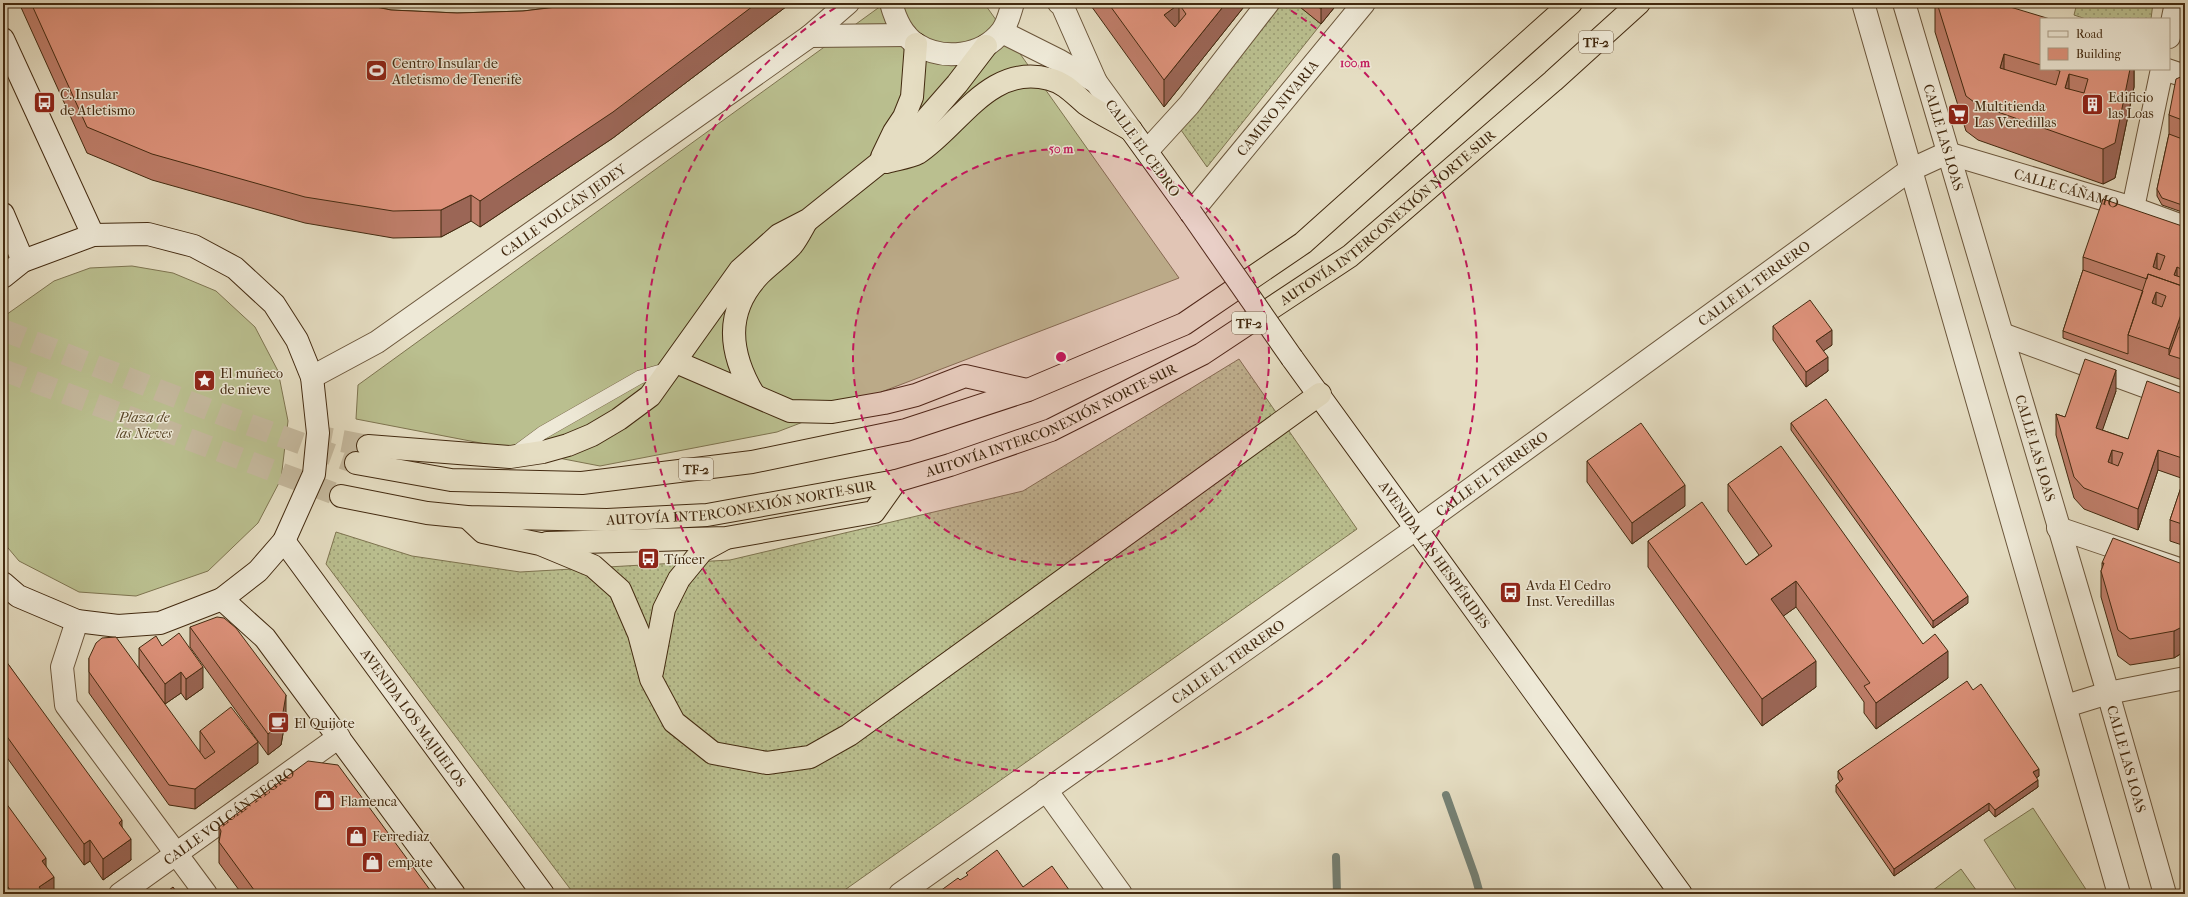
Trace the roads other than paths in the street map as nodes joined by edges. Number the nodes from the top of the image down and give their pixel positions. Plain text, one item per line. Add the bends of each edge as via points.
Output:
1 (848, 3) edge
2 (891, 3) edge
3 (1013, 3) edge
4 (1059, 3) edge
5 (1268, 3) edge
6 (1364, 3) edge
7 (1571, 3) edge
8 (1639, 3) edge
9 (1863, 3) edge
10 (1904, 3) edge
11 (2176, 3) edge
12 (1002, 32) junction
13 (2170, 32) edge
14 (810, 36) junction
15 (3, 39) edge
16 (912, 39) junction
17 (986, 46) junction
18 (2163, 70) edge
19 (2166, 70) edge
20 (2185, 76) edge
21 (1096, 82) junction
22 (1131, 130) junction
23 (1147, 151) junction
24 (1947, 153) junction
25 (879, 164) junction
26 (1910, 170) junction
27 (2133, 208) junction
28 (1191, 213) junction
29 (3, 214) edge
30 (808, 220) junction
31 (2185, 227) edge
32 (93, 235) junction
33 (23, 261) junction
34 (3, 277) edge
35 (2002, 334) junction
36 (673, 365) junction
37 (312, 377) junction
38 (1028, 390) junction
39 (1320, 394) junction
40 (754, 395) junction
41 (2185, 401) edge
42 (896, 481) junction
43 (341, 496) tunnel mouth
44 (467, 517) junction
45 (1417, 528) junction
46 (2058, 528) junction
47 (726, 538) junction
48 (284, 541) junction
49 (540, 544) junction
50 (2185, 571) edge
51 (3, 583) edge
52 (222, 599) junction
53 (77, 621) junction
54 (2185, 678) edge
55 (651, 680) junction
56 (2108, 693) junction
57 (2066, 706) junction
58 (339, 738) junction
59 (1046, 790) junction
60 (177, 853) junction
61 (120, 894) edge
62 (206, 894) edge
63 (454, 894) edge
64 (543, 894) edge
65 (900, 894) edge
66 (1121, 894) edge
67 (1682, 894) edge
68 (2119, 894) edge
69 (2165, 894) edge

1 - 14 street, CALLE VOLCÁN JEDEY
2 - 16 street via 895,18
3 - 12 street
4 - 21 street, CALLE EL CEDRO
5 - 23 street via 1189,105
6 - 28 street, CAMINO NIVARIA
7 - 38 highway, TF-2 via 1303,242 1184,324
8 - 42 highway, AUTOVÍA INTERCONEXIÓN NORTE-SUR / TF-2 via 1553,81 1350,256 1202,354 1051,430
9 - 26 street
10 - 24 street, CALLE LAS LOAS
11 - 13 street
12 - 17 street
12 - 21 street, CALLE EL CEDRO
14 - 16 street
14 - 37 street, CALLE VOLCÁN JEDEY via 377,342
15 - 32 street
16 - 17 street via 944,54 965,54
16 - 25 highway via 912,97
17 - 25 highway via 908,140
18 - 27 street
19 - 20 street
21 - 22 street, CALLE EL CEDRO
22 - 23 street, CALLE EL CEDRO
22 - 25 highway via 1086,104 1071,89 1050,79 1030,75 1012,78 977,98 936,139 916,154
23 - 28 street, CALLE EL CEDRO
24 - 26 street, CALLE EL TERRERO
24 - 27 street, CALLE CÁÑAMO
24 - 35 street, CALLE LAS LOAS
25 - 30 highway
26 - 45 street, CALLE EL TERRERO
26 - 57 street
27 - 31 street, CALLE CÁÑAMO
28 - 39 street, AVENIDA LAS HESPÉRIDES, bridge
29 - 33 street
30 - 36 highway via 779,235 740,270
30 - 40 highway via 792,245 759,275 737,309 734,326 736,355
32 - 33 street
32 - 37 street via 148,234 194,246 235,268 274,304 297,340
33 - 34 street
35 - 41 street
35 - 46 street, CALLE LAS LOAS
36 - 38 highway, TF-2 via 650,396 619,419 592,435 543,452 510,457 362,455 451,480 582,483 752,462 906,430
36 - 40 highway
37 - 48 street via 318,433 314,474
38 - 40 highway via 965,376 884,404 832,412 790,411
39 - 45 street, AVENIDA LAS HESPÉRIDES
39 - 55 highway via 849,735 810,757 767,763 713,753 674,722
42 - 44 highway, AUTOVÍA INTERCONEXIÓN NORTE-SUR / TF-2 via 707,515 607,520
42 - 47 highway via 874,512
43 - 44 highway, AUTOVÍA INTERCONEXIÓN NORTE-SUR / TF-2 via 427,513
44 - 49 highway via 483,532
45 - 59 street, CALLE EL TERRERO
45 - 67 street, AVENIDA LAS HESPÉRIDES
46 - 50 street
46 - 56 street, CALLE LAS LOAS
47 - 49 highway
47 - 55 highway via 702,551 679,579 664,609
48 - 52 street via 258,571
48 - 64 street, AVENIDA LOS MAJUELOS
49 - 55 highway via 593,566 620,590 639,634
51 - 53 street via 18,596
52 - 53 street via 160,622 118,626
52 - 58 street via 265,638
53 - 60 street via 62,667 66,705
54 - 56 street
56 - 57 street
56 - 69 street, CALLE LAS LOAS
57 - 68 street
58 - 60 street, CALLE VOLCÁN NEGRO
58 - 63 street
59 - 65 street, CALLE EL TERRERO
59 - 66 street
60 - 61 street, CALLE VOLCÁN NEGRO
60 - 62 street

